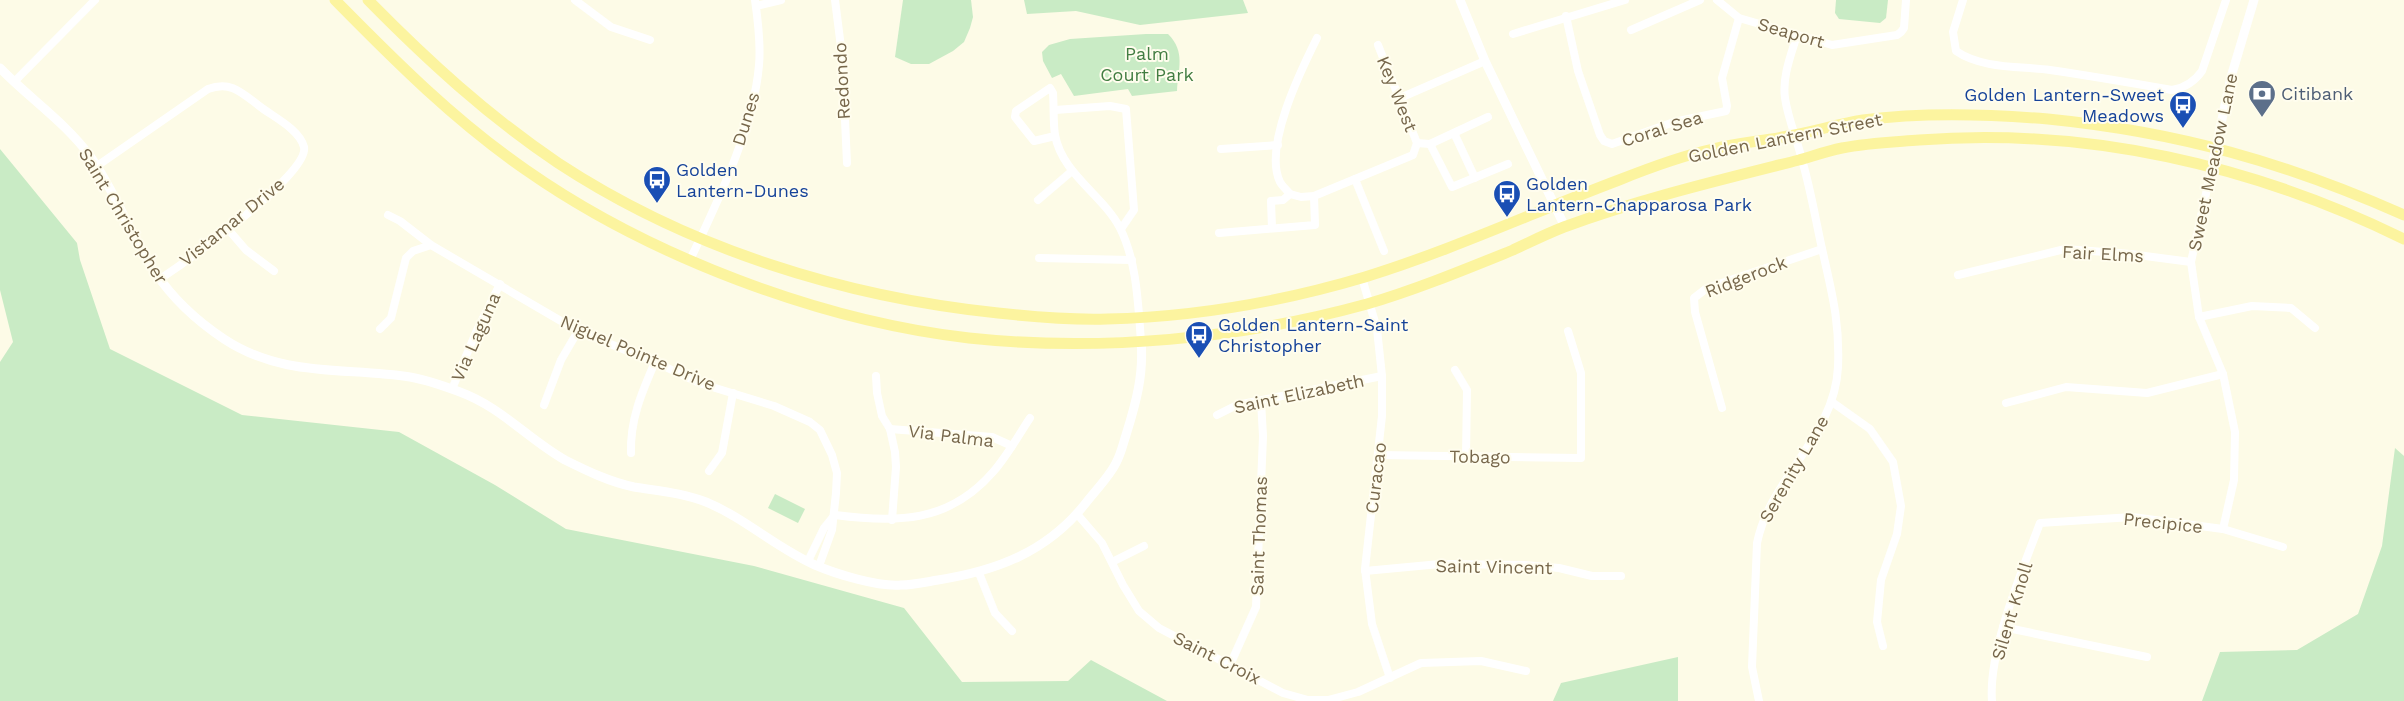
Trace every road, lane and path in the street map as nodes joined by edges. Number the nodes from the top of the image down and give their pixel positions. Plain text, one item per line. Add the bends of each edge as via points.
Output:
1 (95, 0) edge
2 (335, 0) edge
3 (368, 0) edge
4 (575, 0) edge
5 (781, 0) edge
6 (835, 0) edge
7 (1460, 0) edge
8 (1625, 0) edge
9 (1700, 0) edge
10 (1716, 0) edge
11 (1906, 0) edge
12 (1963, 0) edge
13 (2226, 0) edge
14 (2252, 0) edge
15 (756, 3) edge
16 (1566, 16) junction
17 (1739, 18) junction
18 (1631, 30) dead end
19 (1513, 34) dead end
20 (1797, 35) junction
21 (1317, 38) dead end
22 (650, 40) dead end
23 (1378, 45) dead end
24 (1485, 61) junction
25 (0, 68) edge
26 (14, 82) junction
27 (1400, 98) junction
28 (1055, 110) junction
29 (1488, 118) dead end
30 (1454, 133) junction
31 (1794, 135) junction
32 (1055, 136) junction
33 (1417, 143) junction
34 (1278, 144) junction
35 (1430, 144) junction
36 (2216, 147) junction
37 (1221, 149) dead end
38 (1802, 159) junction
39 (846, 163) dead end
40 (1508, 164) dead end
41 (97, 166) junction
42 (2212, 166) junction
43 (1072, 171) junction
44 (1475, 178) junction
45 (1355, 179) junction
46 (1290, 194) junction
47 (1314, 196) junction
48 (1038, 200) dead end
49 (1554, 206) junction
50 (388, 215) dead end
51 (2404, 215) edge
52 (1565, 227) junction
53 (227, 228) junction
54 (1272, 228) junction
55 (1121, 229) junction
56 (1219, 233) dead end
57 (700, 238) junction
58 (2404, 239) edge
59 (431, 245) junction
60 (1822, 249) junction
61 (1384, 251) dead end
62 (1040, 258) dead end
63 (690, 260) junction
64 (1132, 260) junction
65 (2191, 262) junction
66 (274, 271) dead end
67 (1958, 275) dead end
68 (1362, 278) junction
69 (160, 279) junction
70 (500, 284) junction
71 (1369, 303) junction
72 (2199, 317) junction
73 (1139, 318) junction
74 (2315, 328) dead end
75 (380, 329) dead end
76 (578, 331) junction
77 (1568, 331) dead end
78 (1141, 341) junction
79 (655, 362) junction
80 (1455, 370) dead end
81 (2223, 374) junction
82 (876, 376) dead end
83 (1382, 376) junction
84 (452, 389) junction
85 (733, 392) junction
86 (1261, 401) junction
87 (1832, 402) junction
88 (2006, 403) dead end
89 (544, 404) dead end
90 (1722, 408) dead end
91 (1217, 415) dead end
92 (1030, 418) dead end
93 (890, 429) junction
94 (1012, 446) junction
95 (632, 452) dead end
96 (1379, 455) junction
97 (1466, 458) junction
98 (709, 471) dead end
99 (1077, 514) junction
100 (835, 515) junction
101 (892, 520) junction
102 (2040, 523) joint
103 (2223, 529) junction
104 (1144, 546) dead end
105 (2283, 547) dead end
106 (808, 561) junction
107 (1112, 562) junction
108 (818, 566) junction
109 (1365, 571) junction
110 (978, 574) junction
111 (1621, 576) dead end
112 (2003, 627) junction
113 (1012, 632) dead end
114 (1883, 646) dead end
115 (2147, 656) dead end
116 (1230, 665) junction
117 (1526, 671) dead end
118 (1390, 678) junction
119 (1759, 701) edge
120 (1992, 701) edge

1 - 26 street
2 - 63 main road, Golden Lantern Street via 430,94 525,170 611,221
3 - 57 main road, Golden Lantern Street via 448,79 517,134 619,199
4 - 22 street via 611,27
5 - 15 street
6 - 39 street, Redondo via 842,55
7 - 24 street
8 - 16 street
9 - 18 street
10 - 17 street, Seaport
11 - 20 street, Seaport via 1901,32 1838,45
12 - 13 street via 1953,32 1956,51 1964,56 1991,64 2051,70 2172,90 2181,88 2202,71
14 - 36 street, Sweet Meadow Lane
15 - 57 street, Dunes via 760,64 754,99 728,174
16 - 17 street, Coral Sea via 1578,72 1600,135 1612,144 1674,122 1726,111 1722,78
16 - 19 street
17 - 20 street, Seaport
20 - 31 street, Serenity Lane via 1785,80 1785,97
21 - 34 street via 1292,89
23 - 27 street, Key West
24 - 27 street
24 - 49 street
25 - 26 street, Saint Christopher
26 - 41 street, Saint Christopher via 66,128
27 - 33 street, Key West
28 - 32 street
28 - 32 street via 1050,88 1014,114 1034,141
28 - 55 street via 1110,106 1126,109 1134,210
29 - 30 street
30 - 35 street
30 - 44 street
31 - 36 main road, Golden Lantern Street via 1867,120 1990,115 2109,126
31 - 38 street, Serenity Lane
31 - 49 main road, Golden Lantern Street via 1714,148 1622,178
32 - 43 street, Saint Christopher
33 - 35 street
33 - 45 street via 1413,155
34 - 37 street
34 - 46 street via 1280,182
35 - 44 street, Key West via 1452,187
36 - 42 street, Sweet Meadow Lane
36 - 51 main road, Golden Lantern Street via 2306,174
38 - 42 main road, Golden Lantern Street via 1842,148 1877,144 1946,138 2004,138 2077,142
38 - 52 main road, Golden Lantern Street via 1721,178
38 - 60 street, Serenity Lane
40 - 44 street
41 - 53 street, Vistamar Drive via 208,89 228,85 296,134 304,146 303,158 270,196
41 - 69 street, Saint Christopher
42 - 58 main road, Golden Lantern Street via 2252,177 2335,208
42 - 65 street, Sweet Meadow Lane
43 - 48 street
43 - 55 street, Saint Christopher
45 - 47 street
45 - 61 street
46 - 47 street
46 - 54 street via 1283,200 1272,201
47 - 54 street via 1316,225
49 - 52 street
49 - 68 main road, Golden Lantern Street via 1442,252
50 - 59 street, Niguel Pointe Drive
52 - 71 main road, Golden Lantern Street
53 - 66 street via 246,250
53 - 69 street, Vistamar Drive
54 - 56 street
55 - 64 street, Saint Christopher
57 - 63 street, Dunes
57 - 73 main road, Golden Lantern Street via 827,282 913,302 1040,317
59 - 70 street, Niguel Pointe Drive
59 - 75 street via 413,250 406,258 392,318
60 - 87 street, Serenity Lane via 1838,325 1838,370
60 - 90 street, Ridgerock via 1708,288 1694,298 1694,312
62 - 64 street
63 - 78 main road, Golden Lantern Street via 799,300 878,322 963,337 1036,342
64 - 73 street, Saint Christopher
65 - 67 street, Fair Elms via 2066,249
65 - 72 street, Sweet Meadow Lane
68 - 71 street, Curacao
68 - 73 main road, Golden Lantern Street via 1247,307
69 - 84 street, Saint Christopher via 174,298 202,323 249,352 310,370 413,378
70 - 76 street, Niguel Pointe Drive
70 - 84 street, Via Laguna
71 - 78 main road, Golden Lantern Street via 1245,330
71 - 83 street, Curacao via 1377,329
72 - 74 street via 2252,306 2291,308
72 - 81 street, Sweet Meadow Lane
73 - 78 street, Saint Christopher
76 - 79 street, Niguel Pointe Drive
76 - 89 street via 561,360
77 - 97 street, Tobago via 1580,373 1581,458
78 - 99 street, Saint Christopher via 1143,359 1138,400 1116,464
79 - 85 street, Niguel Pointe Drive via 699,383
79 - 95 street via 639,398 630,431
80 - 97 street via 1467,390
81 - 88 street via 2147,393 2066,387
81 - 103 street, Sweet Meadow Lane via 2235,432 2234,480
82 - 93 street via 882,416
83 - 86 street, Saint Elizabeth
83 - 96 street, Curacao
84 - 106 street, Saint Christopher via 482,402 549,450 588,471 617,482 697,498 717,506
85 - 98 street via 722,454
85 - 100 street, Niguel Pointe Drive via 797,416 820,430 837,473
86 - 91 street, Saint Elizabeth via 1237,405
86 - 116 street, Saint Thomas via 1263,436 1256,607
87 - 114 street via 1870,429 1893,462 1901,506 1897,534 1881,580 1877,622
87 - 119 street, Serenity Lane via 1823,423 1770,504 1761,524 1757,543 1752,667
92 - 94 street
93 - 94 street, Via Palma via 992,437
93 - 101 street via 896,467
94 - 101 street via 993,472 968,496 933,513
96 - 97 street, Tobago
96 - 109 street, Curacao
99 - 107 street, Saint Croix via 1102,543
99 - 110 street, Saint Christopher via 1050,538 1022,556
100 - 101 street
100 - 106 street via 824,528
100 - 108 street, Niguel Pointe Drive
102 - 103 street, Precipice via 2132,517
102 - 112 street, Silent Knoll
103 - 105 street, Precipice
104 - 107 street
106 - 108 street, Saint Christopher
107 - 116 street, Saint Croix via 1139,611 1159,628
108 - 110 street, Saint Christopher via 898,586
109 - 111 street, Saint Vincent via 1440,564 1524,565 1559,568 1592,576
109 - 118 street, Curacao via 1372,624
110 - 113 street via 995,613
112 - 115 street
112 - 120 street, Silent Knoll via 1990,688
116 - 118 street, Saint Croix via 1283,693 1308,700 1328,700 1358,692
117 - 118 street, Saint Croix via 1481,661 1421,663

